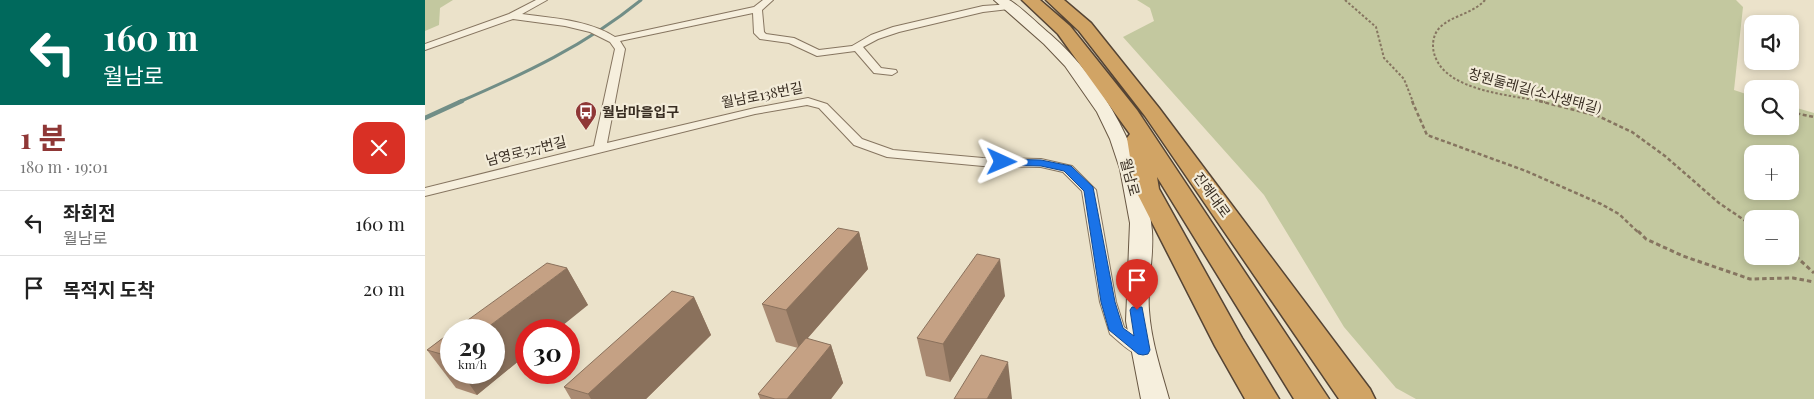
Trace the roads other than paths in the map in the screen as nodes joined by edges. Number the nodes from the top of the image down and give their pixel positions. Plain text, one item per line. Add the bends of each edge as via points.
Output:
1 (543, 0) edge
2 (769, 0) edge
3 (1054, 0) edge
4 (1013, 2) edge
5 (757, 9) junction
6 (512, 16) junction
7 (608, 37) junction
8 (425, 47) edge
9 (855, 48) junction
10 (891, 72) dead end
11 (1136, 125) junction
12 (600, 148) junction
13 (425, 192) edge
14 (1143, 350) junction
15 (1155, 399) edge
16 (1262, 399) edge
17 (1312, 399) edge
18 (1358, 399) edge

1 - 6 street
2 - 5 street
3 - 18 highway, 진해대로 via 1085,27 1116,65
4 - 9 street via 902,28 872,38
4 - 11 highway, 진해대로 via 1064,30
4 - 14 main road, 월남로 via 1084,78 1109,116 1132,174 1141,230 1137,310
5 - 7 street
5 - 9 street via 759,33 763,38 791,40 817,54
6 - 7 street via 564,23
6 - 8 street
7 - 12 street via 620,49
9 - 10 street via 878,71
11 - 16 highway via 1147,189
11 - 17 highway, 진해대로
12 - 13 street, 남영로527번길
12 - 14 street, 월남로138번길 via 808,100 823,106 858,142 891,154 1041,163 1067,169 1089,190 1108,302 1116,330
14 - 15 main road, 월남로

